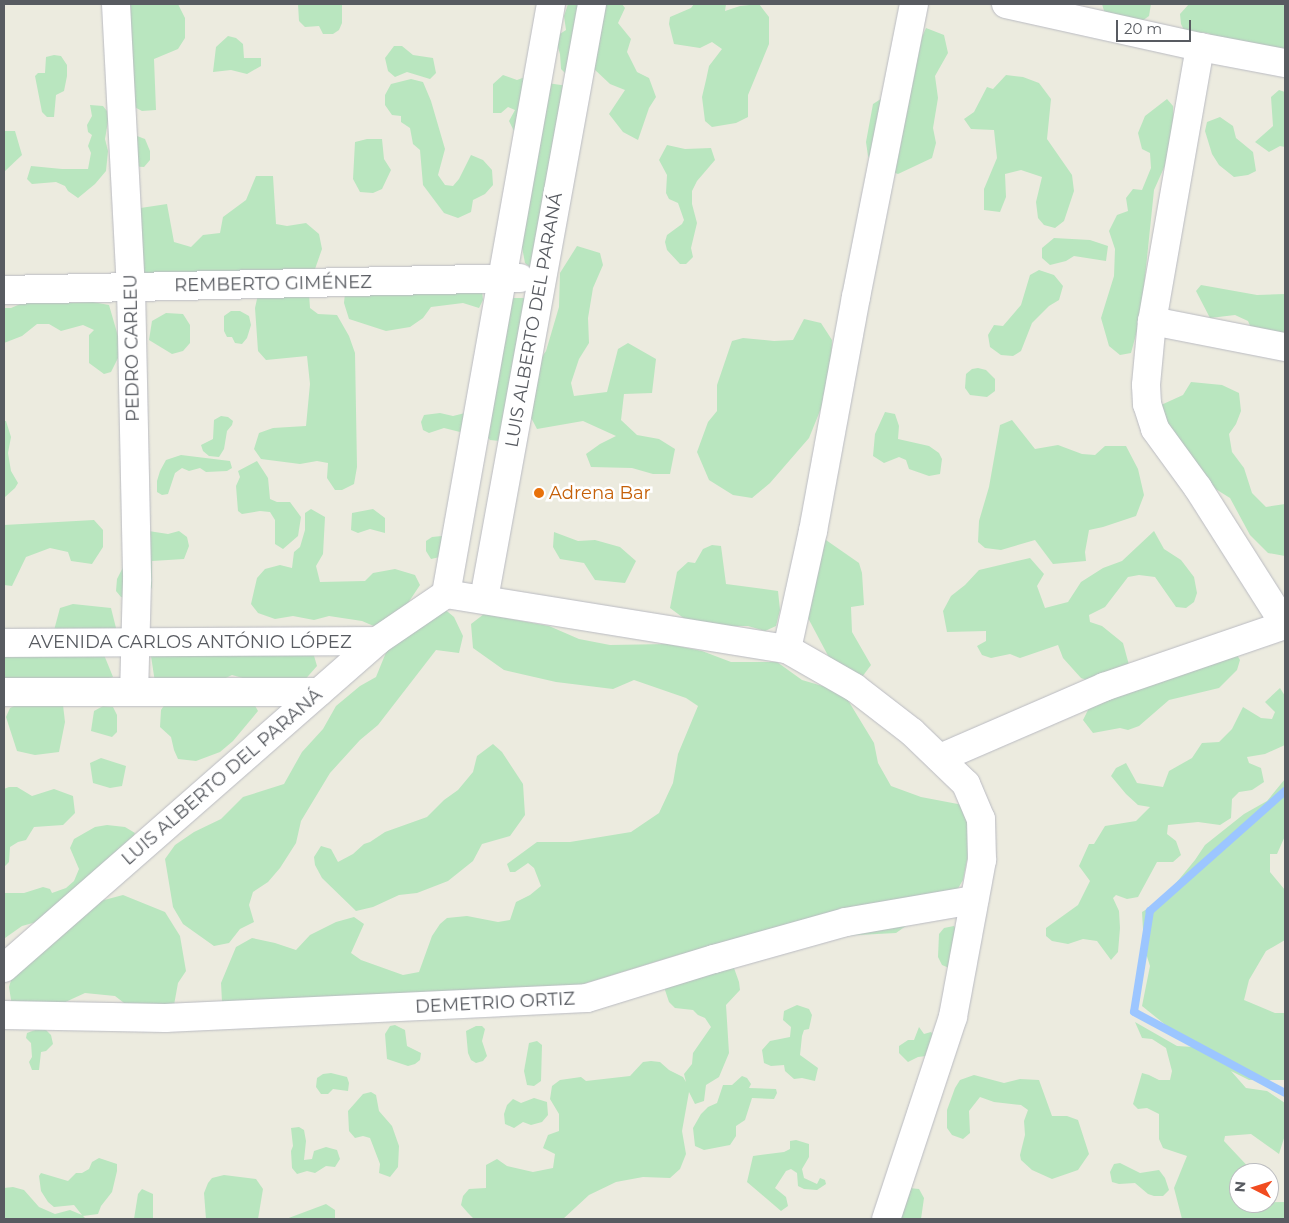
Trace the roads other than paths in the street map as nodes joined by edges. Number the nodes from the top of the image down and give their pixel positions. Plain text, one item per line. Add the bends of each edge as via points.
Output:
1 (116, 4) edge
2 (551, 4) edge
3 (592, 4) edge
4 (914, 4) edge
5 (1006, 4) edge
6 (1200, 47) junction
7 (1285, 63) edge
8 (536, 95) junction
9 (573, 101) junction
10 (542, 277) junction
11 (502, 278) junction
12 (131, 288) junction
13 (4, 290) edge
14 (1152, 321) junction
15 (1285, 347) edge
16 (446, 594) junction
17 (484, 599) junction
18 (1285, 625) edge
19 (377, 641) junction
20 (137, 642) junction
21 (4, 643) edge
22 (786, 649) junction
23 (4, 692) edge
24 (134, 692) junction
25 (319, 692) junction
26 (940, 758) junction
27 (974, 900) junction
28 (4, 968) edge
29 (4, 1016) edge
30 (886, 1219) edge

1 - 12 street, PEDRO CARLEU
2 - 8 street
3 - 9 street, LUIS ALBERTO DEL PARANÁ
4 - 22 street via 813,530
5 - 6 street
6 - 7 street
6 - 14 street
8 - 9 street
8 - 11 street
9 - 10 street, LUIS ALBERTO DEL PARANÁ
10 - 11 street, REMBERTO GIMÉNEZ
10 - 17 street, LUIS ALBERTO DEL PARANÁ
11 - 12 street, REMBERTO GIMÉNEZ
11 - 16 street
12 - 13 street, REMBERTO GIMÉNEZ
12 - 20 street, PEDRO CARLEU
14 - 15 street
14 - 18 street via 1146,385 1147,404 1155,429 1198,488
16 - 17 street
16 - 19 street, LUIS ALBERTO DEL PARANÁ
17 - 22 street
18 - 26 street via 1104,687
19 - 20 street, AVENIDA CARLOS ANTÓNIO LÓPEZ
19 - 25 street, LUIS ALBERTO DEL PARANÁ
20 - 21 street, AVENIDA CARLOS ANTÓNIO LÓPEZ
20 - 24 street, PEDRO CARLEU
22 - 26 street via 855,688
23 - 24 street
24 - 25 street
25 - 28 street, LUIS ALBERTO DEL PARANÁ
26 - 27 street via 966,784 981,819 982,860
27 - 29 street, DEMETRIO ORTIZ via 846,922 587,998 165,1018
27 - 30 street via 953,1017

